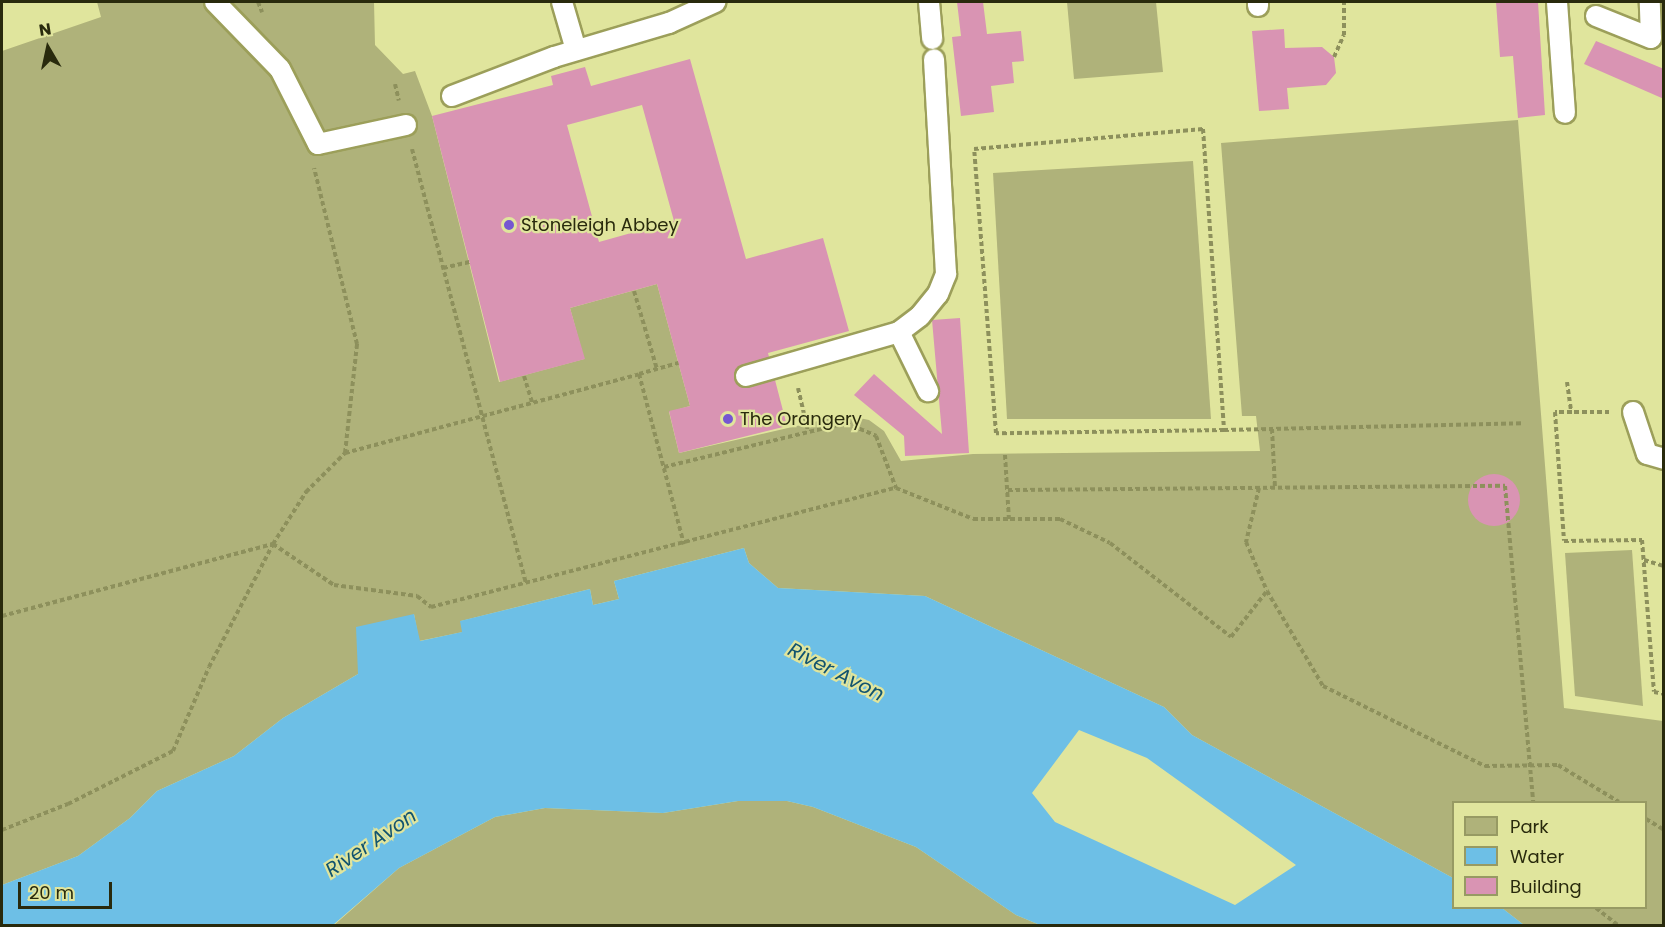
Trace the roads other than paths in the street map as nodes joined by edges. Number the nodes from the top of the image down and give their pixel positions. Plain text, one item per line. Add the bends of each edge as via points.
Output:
1 (215, 2) edge
2 (562, 2) edge
3 (715, 2) edge
4 (929, 2) edge
5 (1557, 2) edge
6 (1650, 2) edge
7 (1596, 16) dead end
8 (576, 50) junction
9 (452, 96) dead end
10 (1565, 112) dead end
11 (406, 125) road end
12 (899, 332) junction
13 (746, 376) dead end
14 (928, 391) dead end
15 (1634, 412) road end
16 (1664, 459) edge

1 - 11 lane via 280,69 318,144
2 - 8 lane
3 - 8 lane via 669,23
4 - 12 lane via 946,274 920,316
5 - 10 lane
6 - 7 lane via 1651,38
8 - 9 lane
12 - 13 lane
12 - 14 lane
15 - 16 lane via 1647,454

